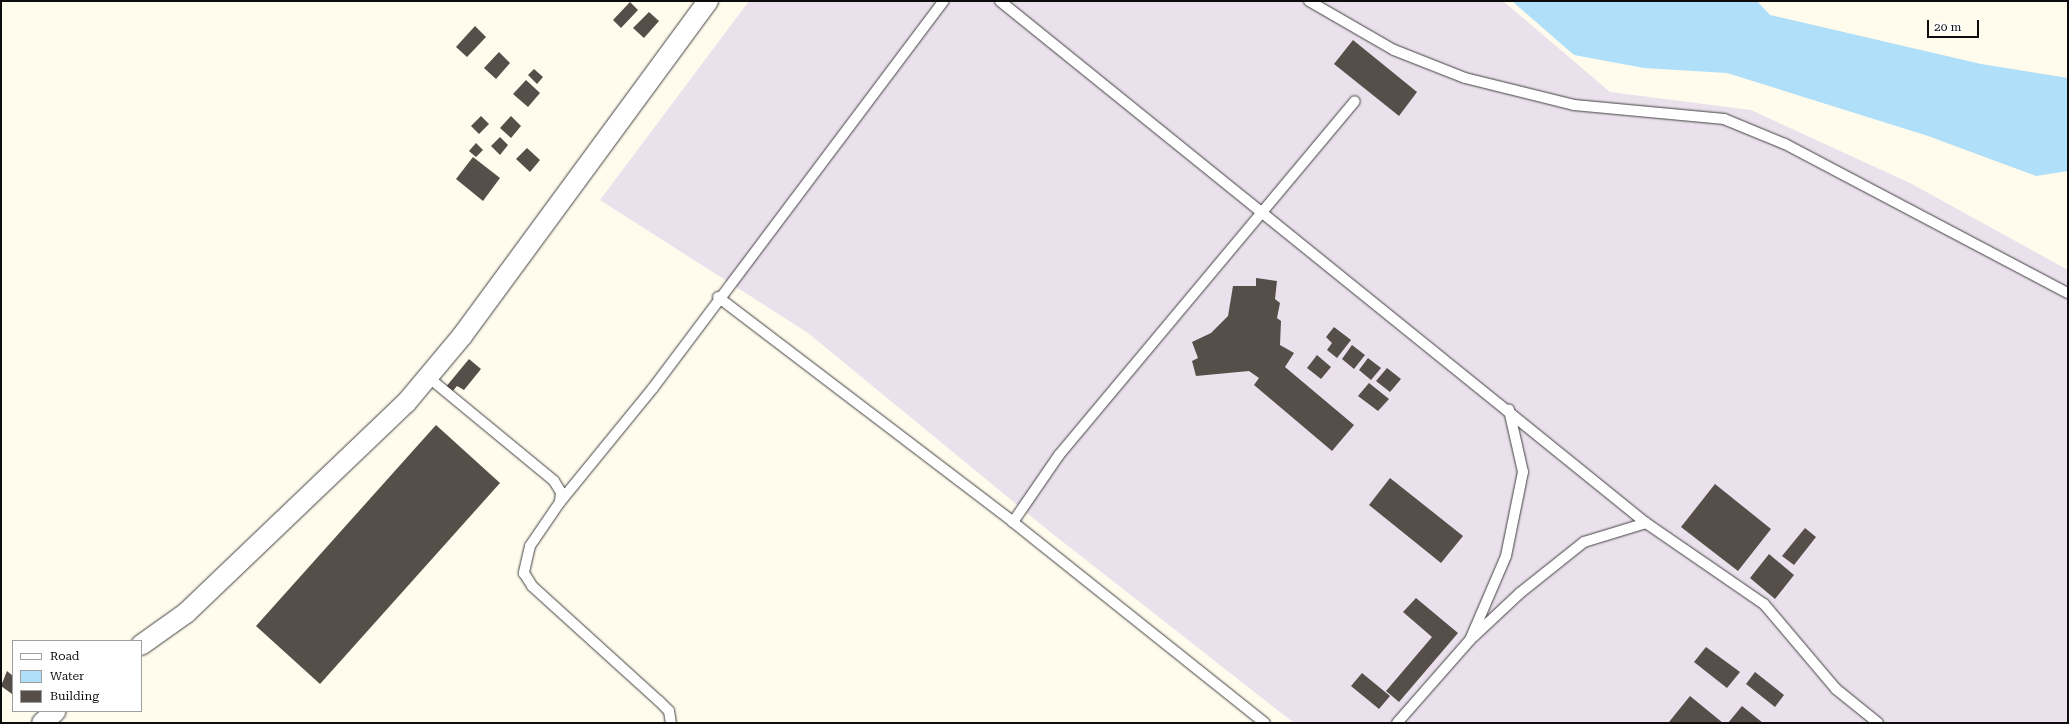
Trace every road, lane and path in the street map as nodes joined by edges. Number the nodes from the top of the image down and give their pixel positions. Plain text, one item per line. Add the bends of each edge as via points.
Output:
1 (708, 1) edge
2 (944, 1) edge
3 (1000, 1) edge
4 (1309, 1) edge
5 (1355, 101) dead end
6 (1262, 210) junction
7 (2068, 293) edge
8 (718, 297) junction
9 (428, 377) junction
10 (1509, 410) junction
11 (560, 502) junction
12 (1013, 522) junction
13 (1646, 523) junction
14 (1470, 640) junction
15 (142, 644) edge
16 (55, 712) edge
17 (42, 723) edge
18 (671, 723) edge
19 (1265, 723) edge
20 (1397, 723) edge
21 (1878, 723) edge

1 - 9 street via 462,336
2 - 8 lane
3 - 6 lane
4 - 7 lane via 1394,50 1464,78 1574,104 1724,119 1785,144
5 - 6 lane
6 - 10 lane
6 - 12 lane via 1059,455
8 - 11 lane via 653,388
8 - 12 lane
9 - 11 lane via 554,481 561,492
9 - 15 street via 406,403 186,613
10 - 13 lane
10 - 14 lane via 1524,472 1506,556
11 - 18 lane via 530,546 524,573 532,586 669,711
12 - 19 lane
13 - 14 lane via 1584,542 1520,593
13 - 21 lane via 1764,604 1836,689
14 - 20 lane
16 - 17 street

